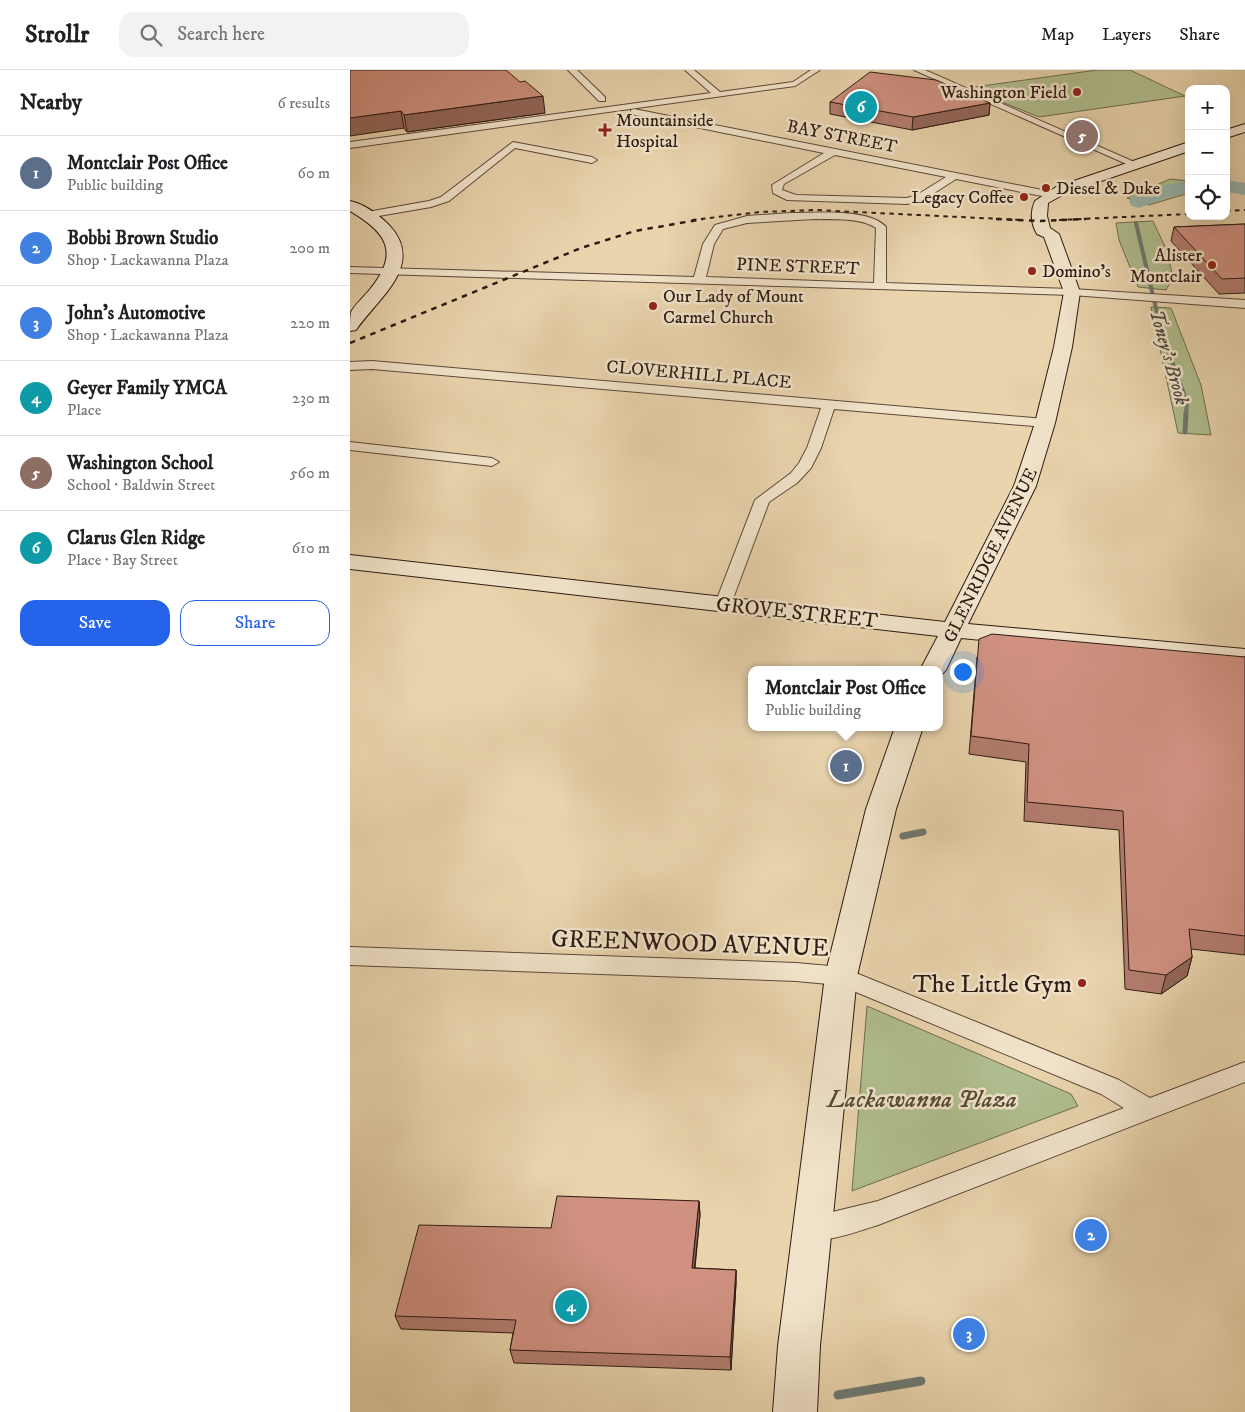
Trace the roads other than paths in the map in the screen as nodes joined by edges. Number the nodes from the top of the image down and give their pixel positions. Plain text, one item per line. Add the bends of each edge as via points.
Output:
1 (572, 70) edge
2 (688, 70) edge
3 (816, 70) edge
4 (918, 70) edge
5 (719, 95) junction
6 (602, 99) dead end
7 (626, 108) junction
8 (501, 126) junction
9 (1245, 128) edge
10 (1230, 133) edge
11 (747, 135) joint
12 (789, 142) joint
13 (513, 145) junction
14 (350, 146) edge
15 (1185, 147) edge
16 (834, 151) junction
17 (592, 160) dead end
18 (1134, 164) junction
19 (956, 175) junction
20 (1052, 195) junction
21 (350, 205) edge
22 (367, 215) junction
23 (350, 270) edge
24 (390, 272) junction
25 (699, 281) junction
26 (880, 286) junction
27 (1072, 292) junction
28 (1245, 304) edge
29 (350, 326) edge
30 (350, 366) edge
31 (829, 404) junction
32 (1045, 423) junction
33 (350, 446) edge
34 (492, 462) dead end
35 (350, 562) edge
36 (723, 604) junction
37 (954, 630) junction
38 (1245, 657) edge
39 (935, 666) edge
40 (908, 731) edge
41 (350, 956) edge
42 (840, 976) junction
43 (1245, 1072) edge
44 (1150, 1110) junction
45 (812, 1228) junction
46 (795, 1412) edge

1 - 6 street
2 - 5 street
3 - 5 street via 795,84
4 - 18 street
5 - 7 street
7 - 8 street
7 - 11 street, BAY STREET
8 - 13 street
8 - 14 street
9 - 10 street
11 - 12 street, BAY STREET
12 - 16 street, BAY STREET
13 - 17 street
13 - 22 street via 445,199
15 - 18 street
16 - 19 street, BAY STREET
16 - 19 street via 781,182 776,187 777,191 796,198 895,202 921,197
18 - 20 street
19 - 20 street, BAY STREET
20 - 27 street, GLENRIDGE AVENUE via 1050,217 1054,230 1051,234
21 - 22 street
22 - 24 street via 385,230 392,242 396,260
23 - 24 street, PINE STREET
24 - 25 street, PINE STREET
24 - 29 street
25 - 26 street, PINE STREET
25 - 26 street via 713,232 720,226 734,222 848,217 869,220 881,227
26 - 27 street, PINE STREET
27 - 28 street, PINE STREET
27 - 32 street, GLENRIDGE AVENUE
30 - 31 street, CLOVERHILL PLACE via 372,365
31 - 32 street, CLOVERHILL PLACE
31 - 36 street via 808,463 762,500
32 - 37 street, GLENRIDGE AVENUE via 1025,486
33 - 34 street
35 - 36 street, GROVE STREET
36 - 37 street, GROVE STREET
37 - 38 street, GROVE STREET
37 - 39 street, GLENRIDGE AVENUE
40 - 42 street via 881,809
41 - 42 street, GREENWOOD AVENUE
42 - 44 street, GREENWOOD AVENUE via 1110,1087
42 - 45 street
43 - 44 street
44 - 45 street via 878,1213 835,1226
45 - 46 street

